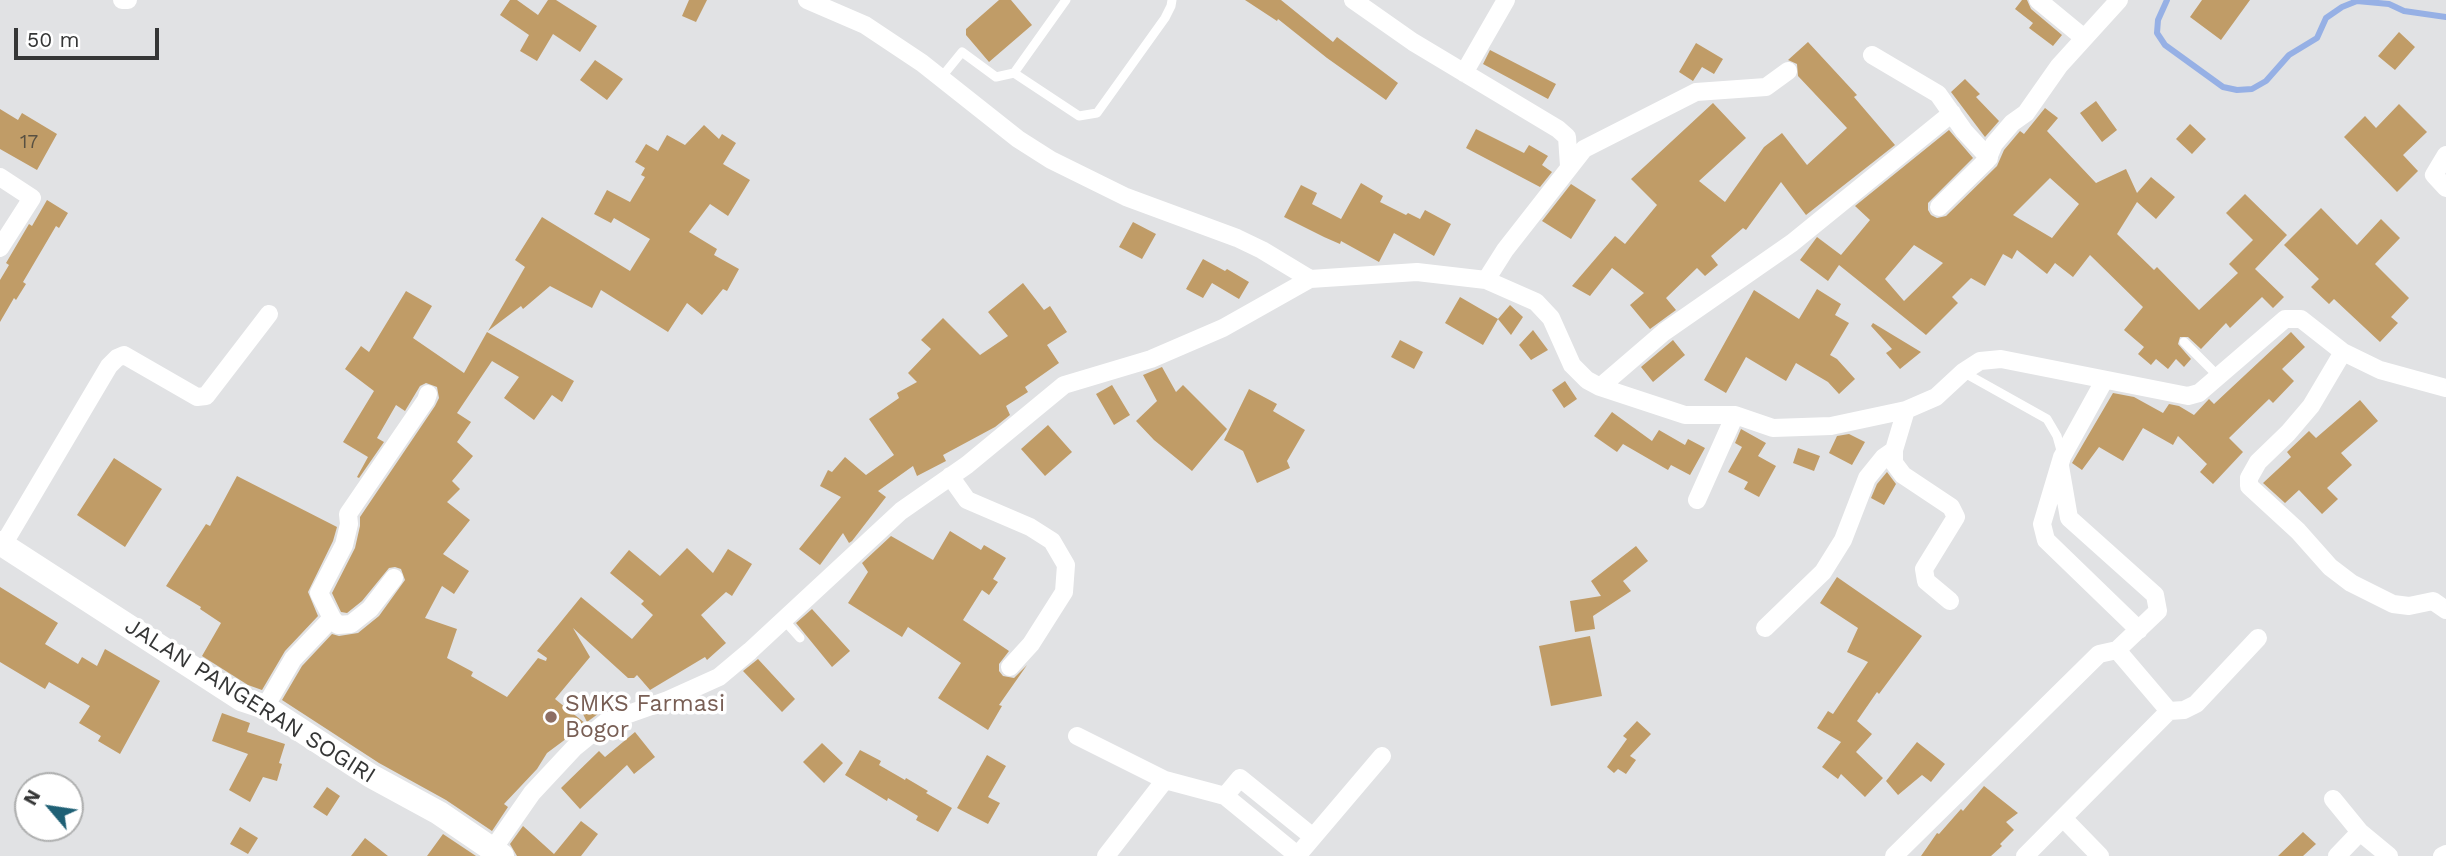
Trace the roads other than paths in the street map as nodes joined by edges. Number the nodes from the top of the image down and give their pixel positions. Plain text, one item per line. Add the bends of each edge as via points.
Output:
1 (122, 0) edge
2 (128, 0) edge
3 (807, 0) edge
4 (1066, 0) edge
5 (1172, 0) edge
6 (1353, 0) edge
7 (1506, 0) edge
8 (2038, 0) edge
9 (2119, 0) edge
10 (2084, 38) junction
11 (1871, 55) dead end
12 (1788, 71) dead end
13 (1014, 73) junction
14 (1464, 73) junction
15 (940, 79) junction
16 (1952, 113) junction
17 (2446, 155) edge
18 (1989, 158) junction
19 (1569, 166) junction
20 (0, 177) edge
21 (2446, 188) edge
22 (1940, 208) dead end
23 (0, 247) edge
24 (1310, 279) junction
25 (1486, 280) junction
26 (269, 314) dead end
27 (2184, 342) dead end
28 (2343, 352) junction
29 (1962, 372) junction
30 (2218, 376) junction
31 (2104, 381) junction
32 (1600, 387) junction
33 (2446, 388) edge
34 (428, 394) dead end
35 (1906, 410) junction
36 (1735, 415) junction
37 (1894, 450) junction
38 (2061, 461) junction
39 (950, 477) junction
40 (1697, 500) dead end
41 (1, 544) edge
42 (394, 578) dead end
43 (1950, 601) dead end
44 (2446, 610) edge
45 (332, 618) junction
46 (783, 619) junction
47 (1765, 628) dead end
48 (2139, 631) junction
49 (800, 638) dead end
50 (2258, 638) dead end
51 (2117, 650) junction
52 (1010, 667) dead end
53 (265, 707) junction
54 (2169, 711) junction
55 (1077, 736) dead end
56 (1382, 756) dead end
57 (1165, 780) junction
58 (1225, 796) junction
59 (2333, 799) dead end
60 (2063, 818) junction
61 (2360, 832) junction
62 (1313, 837) junction
63 (498, 853) edge
64 (1110, 855) edge
65 (1297, 856) edge
66 (1894, 856) edge
67 (2025, 856) edge
68 (2100, 856) edge
69 (2337, 856) edge
70 (2389, 856) edge

1 - 2 street
3 - 15 street via 865,25
4 - 13 lane
5 - 13 lane via 1165,18 1097,113 1079,116
6 - 14 street
7 - 14 street
8 - 10 street
9 - 10 street
10 - 18 street via 2026,113 1994,144
11 - 16 street via 1938,94
12 - 19 street via 1766,87 1696,92 1584,149
13 - 15 lane via 996,77 962,51
14 - 19 street via 1567,137
15 - 24 street via 1051,160 1126,197 1262,250
16 - 18 street
16 - 32 street via 1792,243 1664,332
17 - 21 street via 2434,175
18 - 22 street
19 - 25 street
20 - 23 street via 32,198
24 - 25 street via 1417,272
24 - 39 street via 1223,328 1151,359 1064,385
25 - 32 street via 1536,302 1551,318 1572,365
26 - 41 street via 206,396 197,397 124,355 117,358
27 - 30 lane
28 - 30 street via 2301,319 2286,320
28 - 33 street via 2380,370
28 - 44 street via 2311,406 2258,462 2249,486 2351,583 2393,604 2433,601
29 - 31 street via 1980,361 2001,359
29 - 35 street via 1936,397
29 - 38 lane via 2047,419 2057,436
30 - 31 street via 2199,393 2188,396
31 - 38 street
32 - 36 street via 1685,415
34 - 45 street via 348,514 344,545 319,593
35 - 36 street via 1830,426 1773,428
35 - 37 street
36 - 40 street
37 - 43 street via 1903,475 1956,517 1924,569 1926,581
37 - 47 street via 1867,478 1843,540 1823,572
38 - 48 street via 2042,524 2046,540
38 - 48 street via 2069,518 2155,595 2158,611
39 - 46 street via 901,511
39 - 52 street via 967,500 1052,541 1066,565 1065,592
41 - 53 street, JALAN PANGERAN SOGIRI via 241,699
42 - 45 street via 370,609 351,624 338,625
45 - 53 street via 293,659
46 - 49 lane
46 - 63 street via 719,677 606,722 574,748 533,793
48 - 51 street
50 - 54 street via 2196,704
51 - 54 street
51 - 66 street via 2099,654
53 - 63 street, JALAN PANGERAN SOGIRI
54 - 60 street
55 - 57 street
56 - 62 street
57 - 58 street
57 - 64 street
58 - 62 street via 1240,778
58 - 65 street
59 - 61 street
60 - 67 street
60 - 68 street
61 - 69 street
61 - 70 street
62 - 65 street

